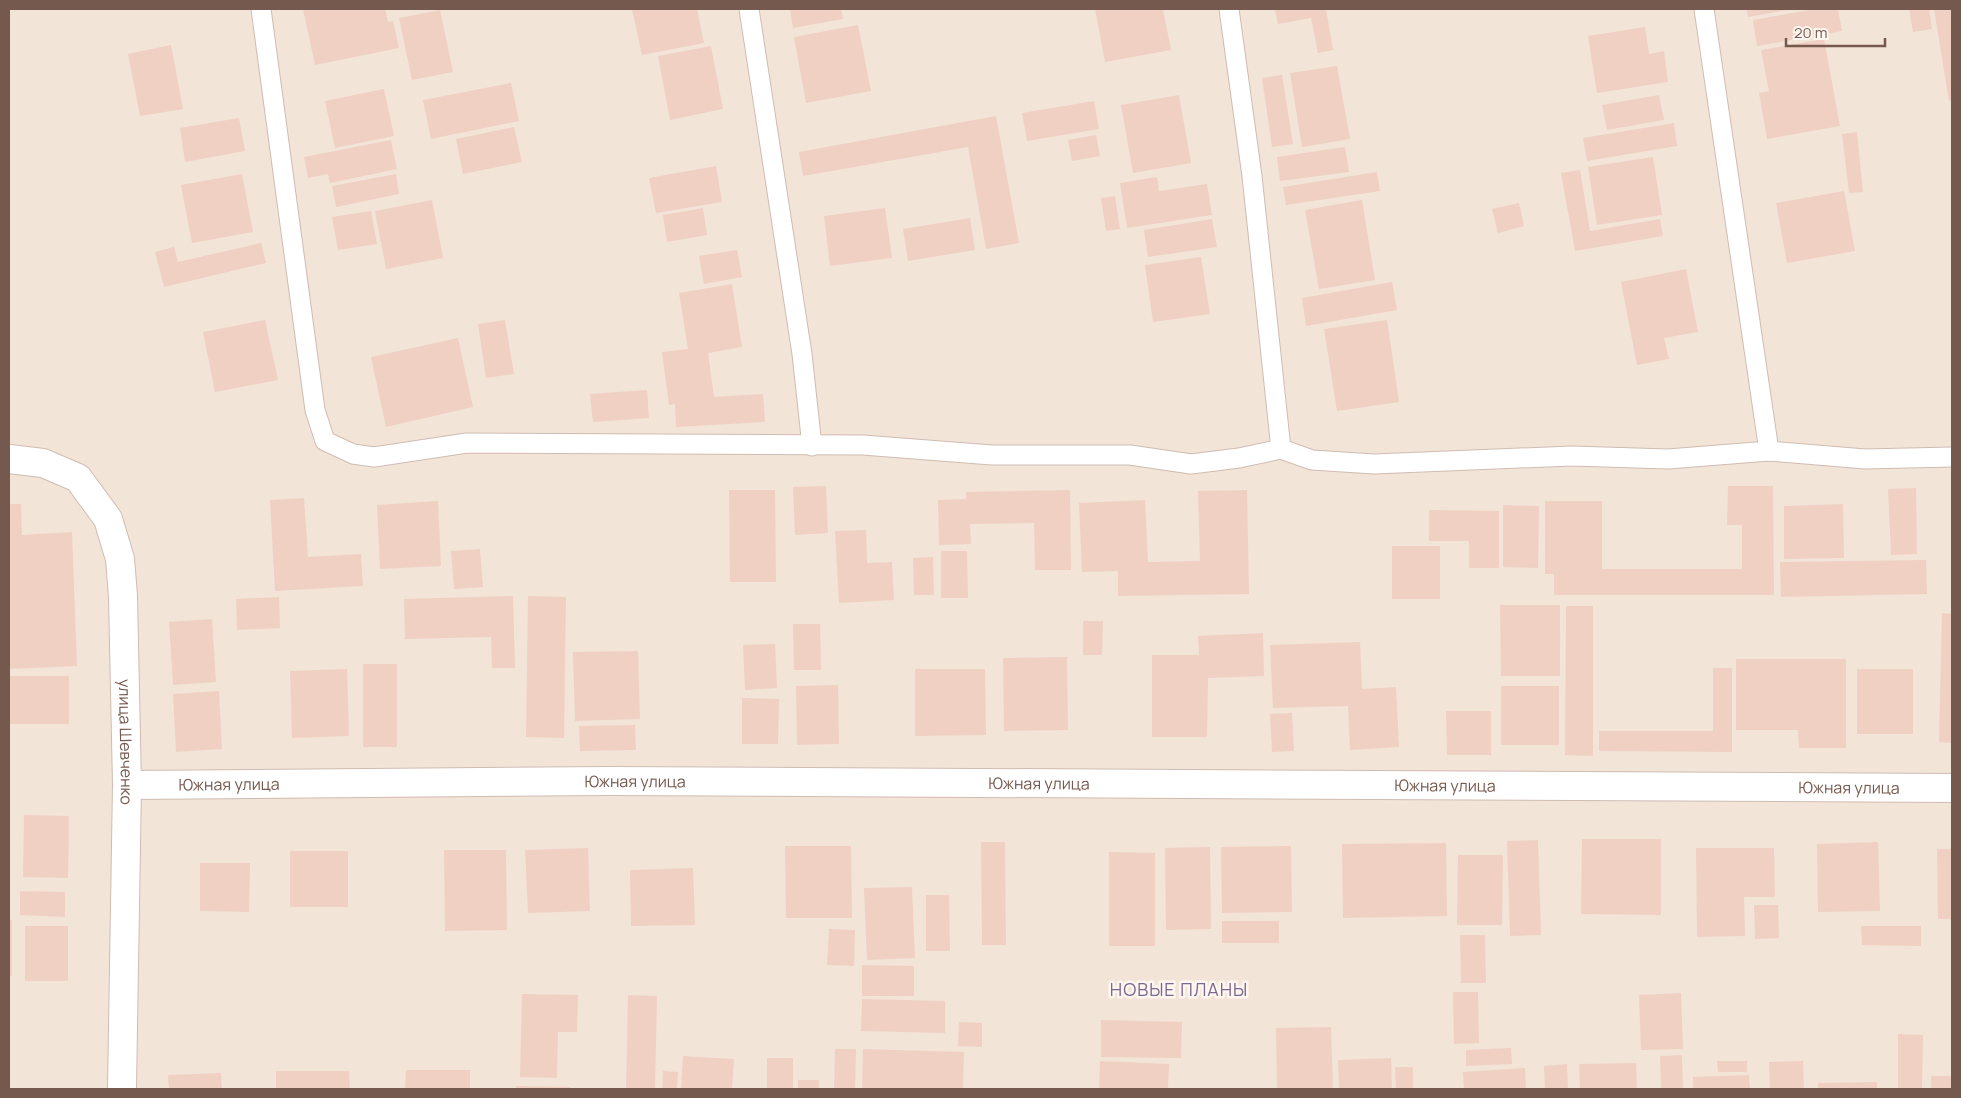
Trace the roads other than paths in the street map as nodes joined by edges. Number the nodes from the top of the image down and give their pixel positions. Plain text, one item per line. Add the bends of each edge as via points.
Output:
1 (261, 9) edge
2 (749, 9) edge
3 (1229, 9) edge
4 (1704, 9) edge
5 (812, 446) junction
6 (1281, 449) junction
7 (1769, 451) junction
8 (1952, 457) edge
9 (9, 459) edge
10 (126, 784) junction
11 (1952, 788) edge
12 (122, 1089) edge

1 - 5 lane via 315,410 325,441 353,454 374,457 467,443
2 - 5 lane via 802,354
3 - 6 lane via 1252,176
4 - 7 lane
5 - 6 lane via 863,445 992,455 1130,455 1191,464
6 - 7 lane via 1312,460 1374,464 1572,456 1668,459
7 - 8 lane via 1864,459
9 - 10 street, улица Шевченко via 43,463 78,478 108,518 120,559 123,596
10 - 11 street, Южная улица via 619,781
10 - 12 street, улица Шевченко

